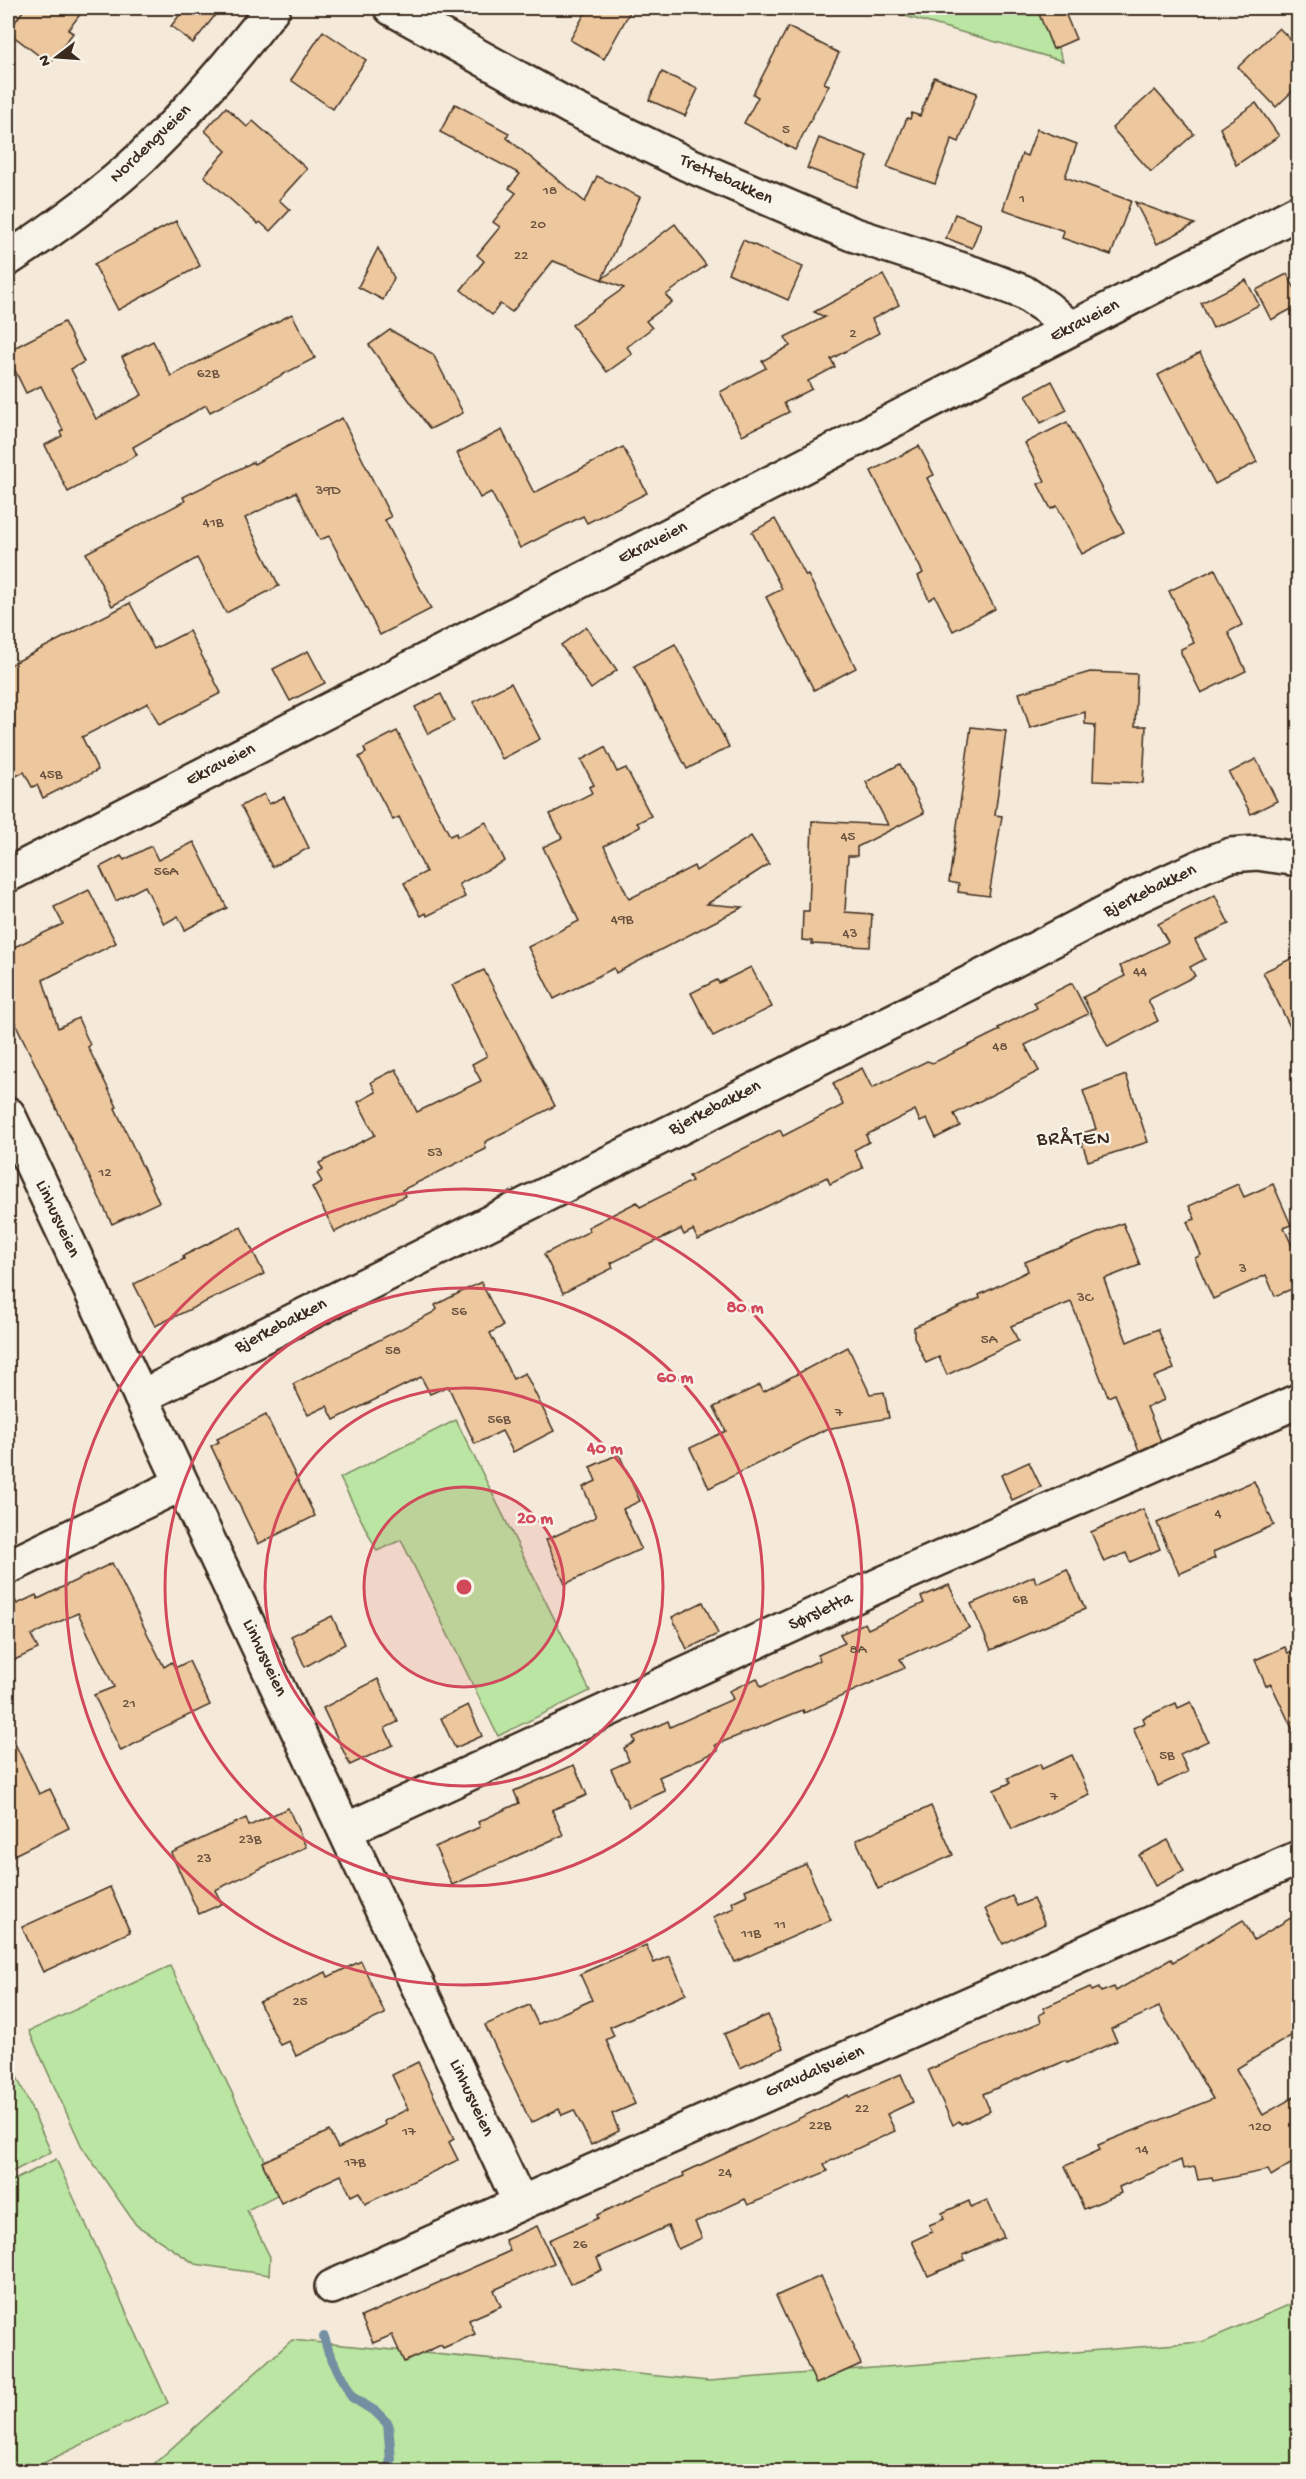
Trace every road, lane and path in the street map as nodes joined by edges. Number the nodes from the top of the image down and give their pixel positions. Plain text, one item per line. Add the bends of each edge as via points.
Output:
1 (273, 8) edge
2 (391, 8) edge
3 (1299, 212) edge
4 (8, 259) edge
5 (1070, 328) junction
6 (1299, 859) edge
7 (8, 875) edge
8 (8, 1114) edge
9 (141, 1397) junction
10 (1299, 1401) edge
11 (181, 1484) junction
12 (8, 1567) edge
13 (346, 1830) junction
14 (1299, 1858) edge
15 (520, 2203) junction
16 (332, 2287) dead end

1 - 4 street, Nordengveien via 209,86 141,157 68,218
2 - 5 street, Trettebakken via 572,108 685,163 852,234 1023,292
3 - 5 street, Ekraveien
5 - 7 street, Ekraveien
6 - 9 street, Bjerkebakken via 1257,853 1231,855 1194,869
8 - 9 street, Linhusveien
9 - 11 street, Linhusveien
10 - 13 street, Sørsletta via 886,1582
11 - 12 street
11 - 13 street, Linhusveien
13 - 15 street, Linhusveien
14 - 15 street, Gravdalsveien
15 - 16 street, Gravdalsveien

